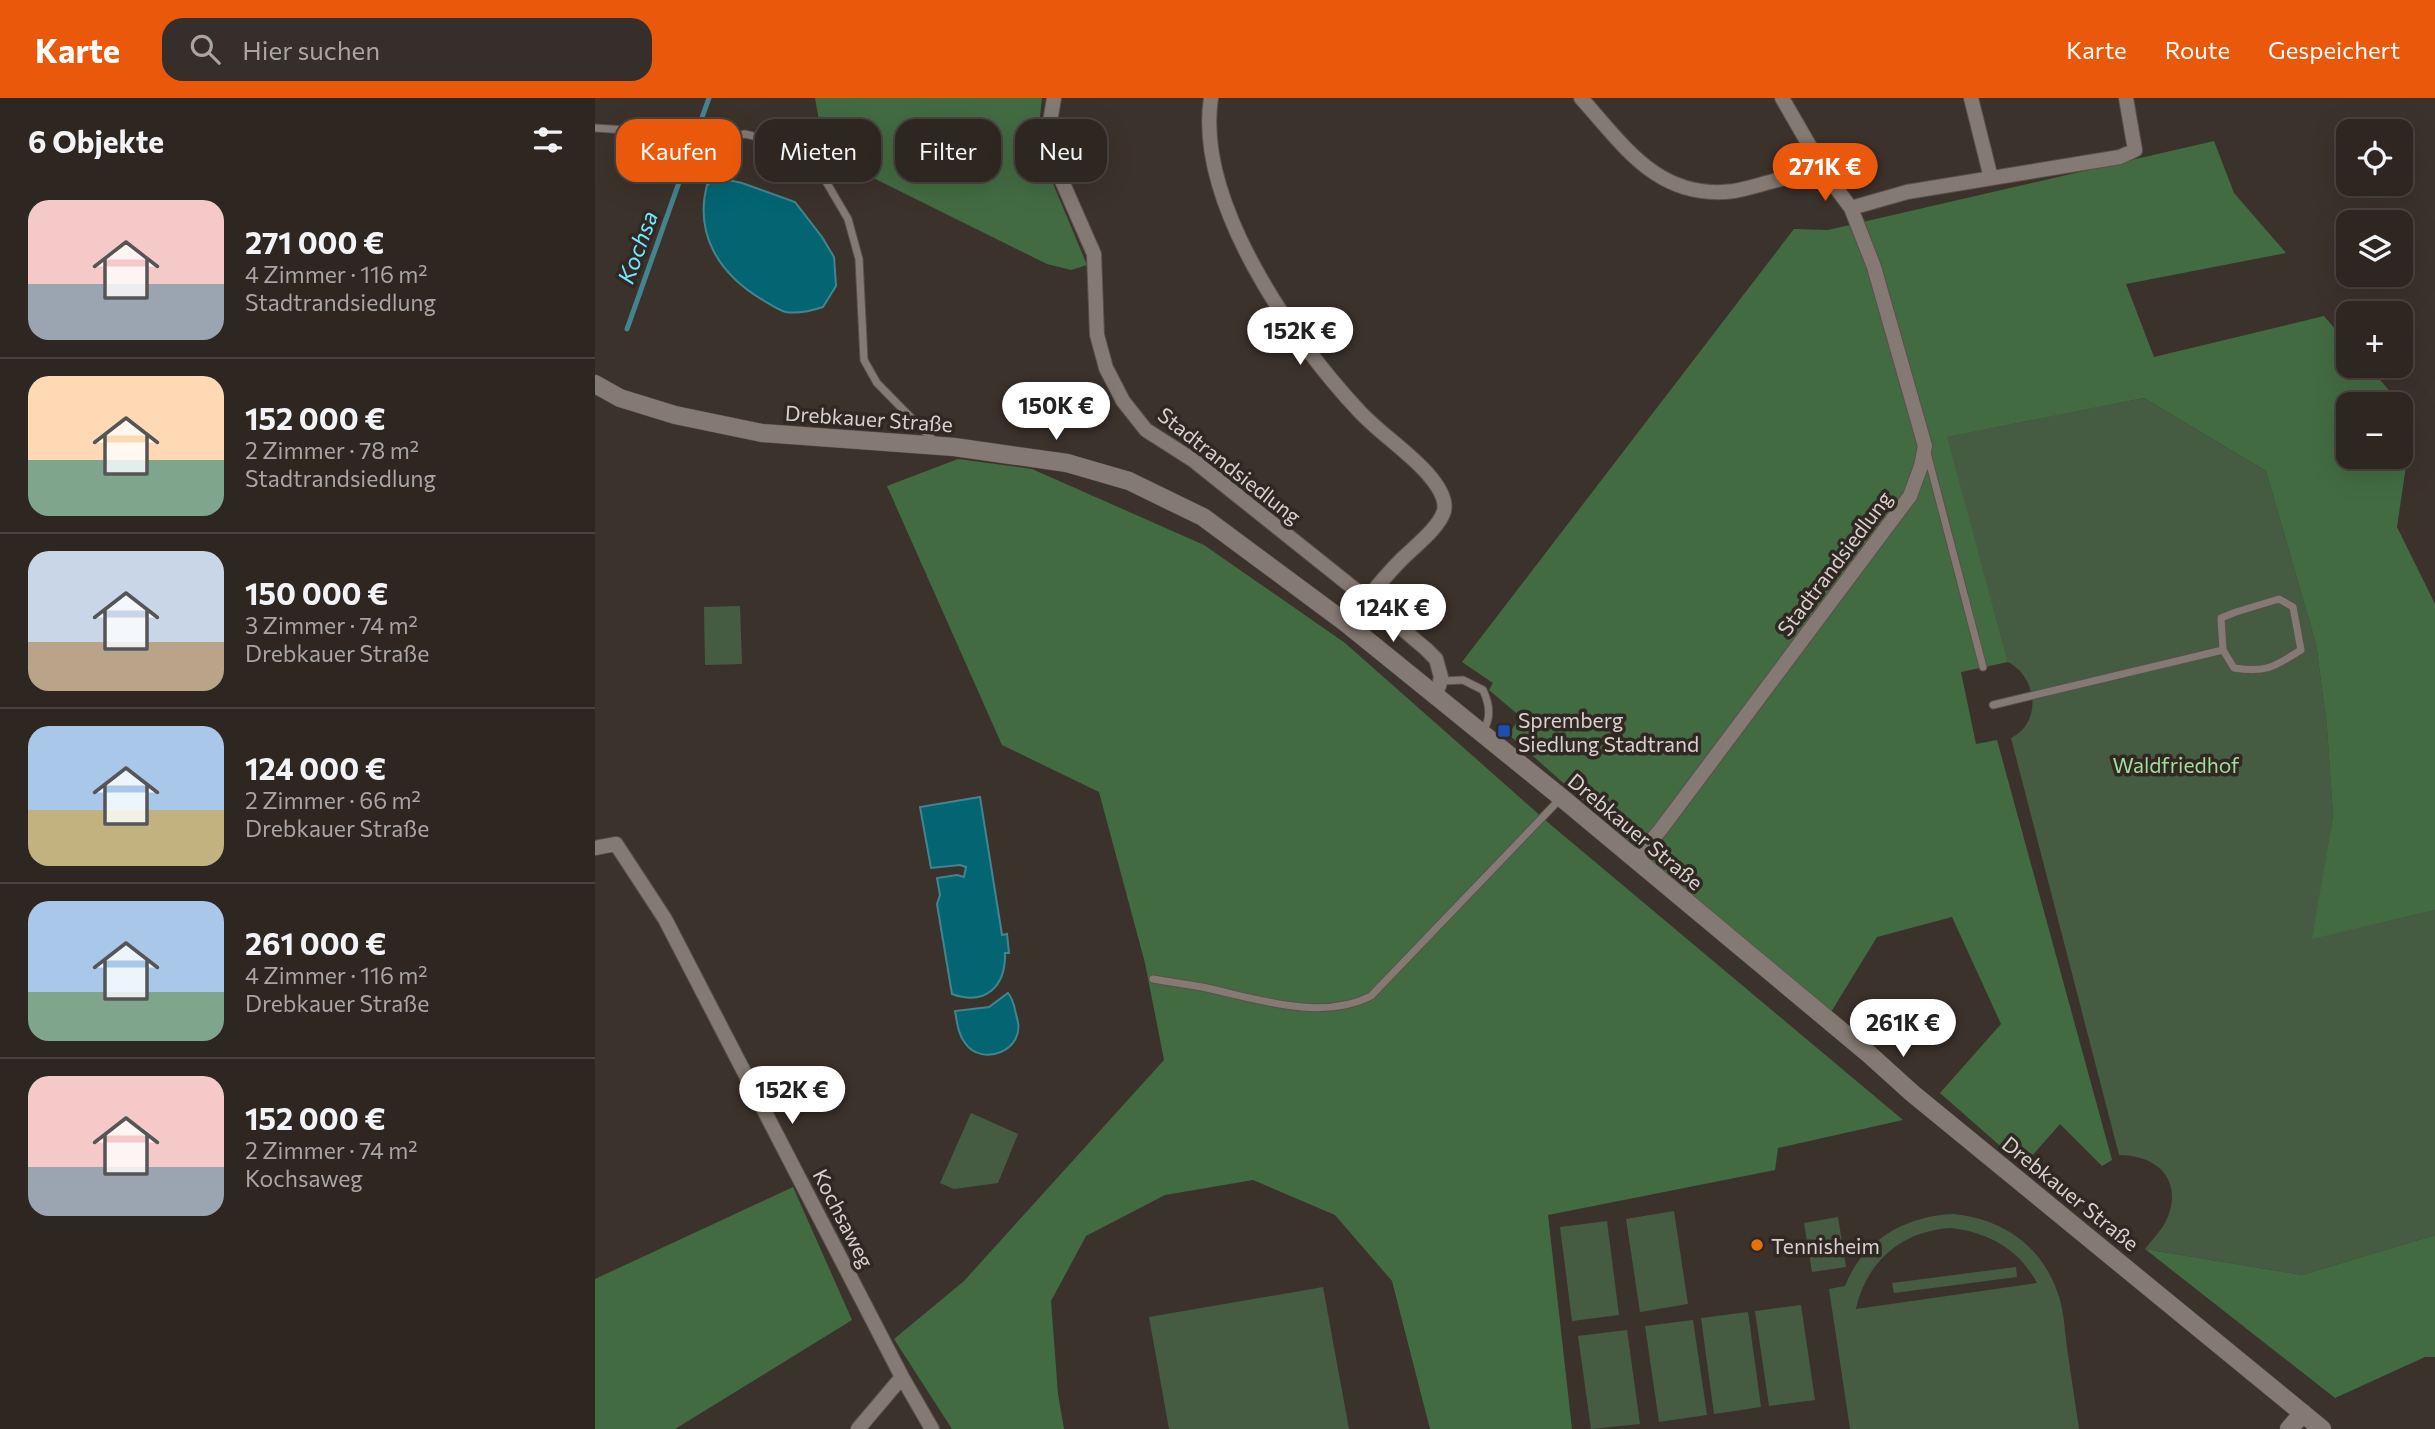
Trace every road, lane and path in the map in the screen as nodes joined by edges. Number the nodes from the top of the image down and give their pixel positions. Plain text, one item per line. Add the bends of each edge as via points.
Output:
1 (1054, 98) edge
2 (1211, 98) edge
3 (1581, 98) edge
4 (1781, 98) edge
5 (1971, 98) edge
6 (2126, 98) edge
7 (595, 128) edge
8 (1827, 176) junction
9 (1991, 177) junction
10 (1851, 208) junction
11 (595, 384) edge
12 (939, 446) junction
13 (1924, 446) junction
14 (1367, 599) junction
15 (2223, 650) junction
16 (1983, 667) dead end
17 (1437, 687) junction
18 (1993, 705) dead end
19 (1481, 733) junction
20 (1562, 798) junction
21 (595, 848) edge
22 (1635, 860) junction
23 (1153, 979) dead end
24 (902, 1377) junction
25 (2303, 1413) junction
26 (858, 1429) edge
27 (932, 1429) edge
28 (2289, 1429) edge
29 (2322, 1429) edge

1 - 14 street, Stadtrandsiedlung via 1051,156 1094,254 1097,335 1106,368 1123,401 1146,430 1193,460
2 - 14 street via 1209,139 1214,169 1228,211 1270,292 1308,350 1442,494 1444,510 1430,532
3 - 8 street via 1637,160 1658,177 1683,187 1734,191 1811,171
4 - 8 street, Stadtrandsiedlung
5 - 9 street
6 - 9 street via 2135,150 2120,157
7 - 12 lane via 626,131 641,145 657,150 745,134 777,142 821,173 848,219 859,259 864,359 877,383
8 - 10 street, Stadtrandsiedlung
9 - 10 street via 1907,192
10 - 13 street, Stadtrandsiedlung via 1878,278
11 - 12 street, Drebkauer Straße via 620,398 675,415 762,433
12 - 17 street, Drebkauer Straße via 1067,463 1129,481 1203,517
13 - 16 lane
13 - 22 street, Stadtrandsiedlung via 1910,496
14 - 17 street, Stadtrandsiedlung via 1436,659
15 - 15 lane via 2234,667 2256,671 2281,663 2301,650 2293,607 2279,599 2221,618
15 - 18 lane
17 - 19 street, Drebkauer Straße
17 - 19 lane via 1463,680 1483,691 1489,716
19 - 20 street, Drebkauer Straße
20 - 22 street, Drebkauer Straße
20 - 23 lane via 1371,996 1356,1003 1334,1007 1272,1004
21 - 24 street, Kochsaweg via 616,844 665,919
22 - 25 street, Drebkauer Straße
24 - 26 street
24 - 27 street, Kochsaweg
25 - 28 street
25 - 29 street, Drebkauer Straße

